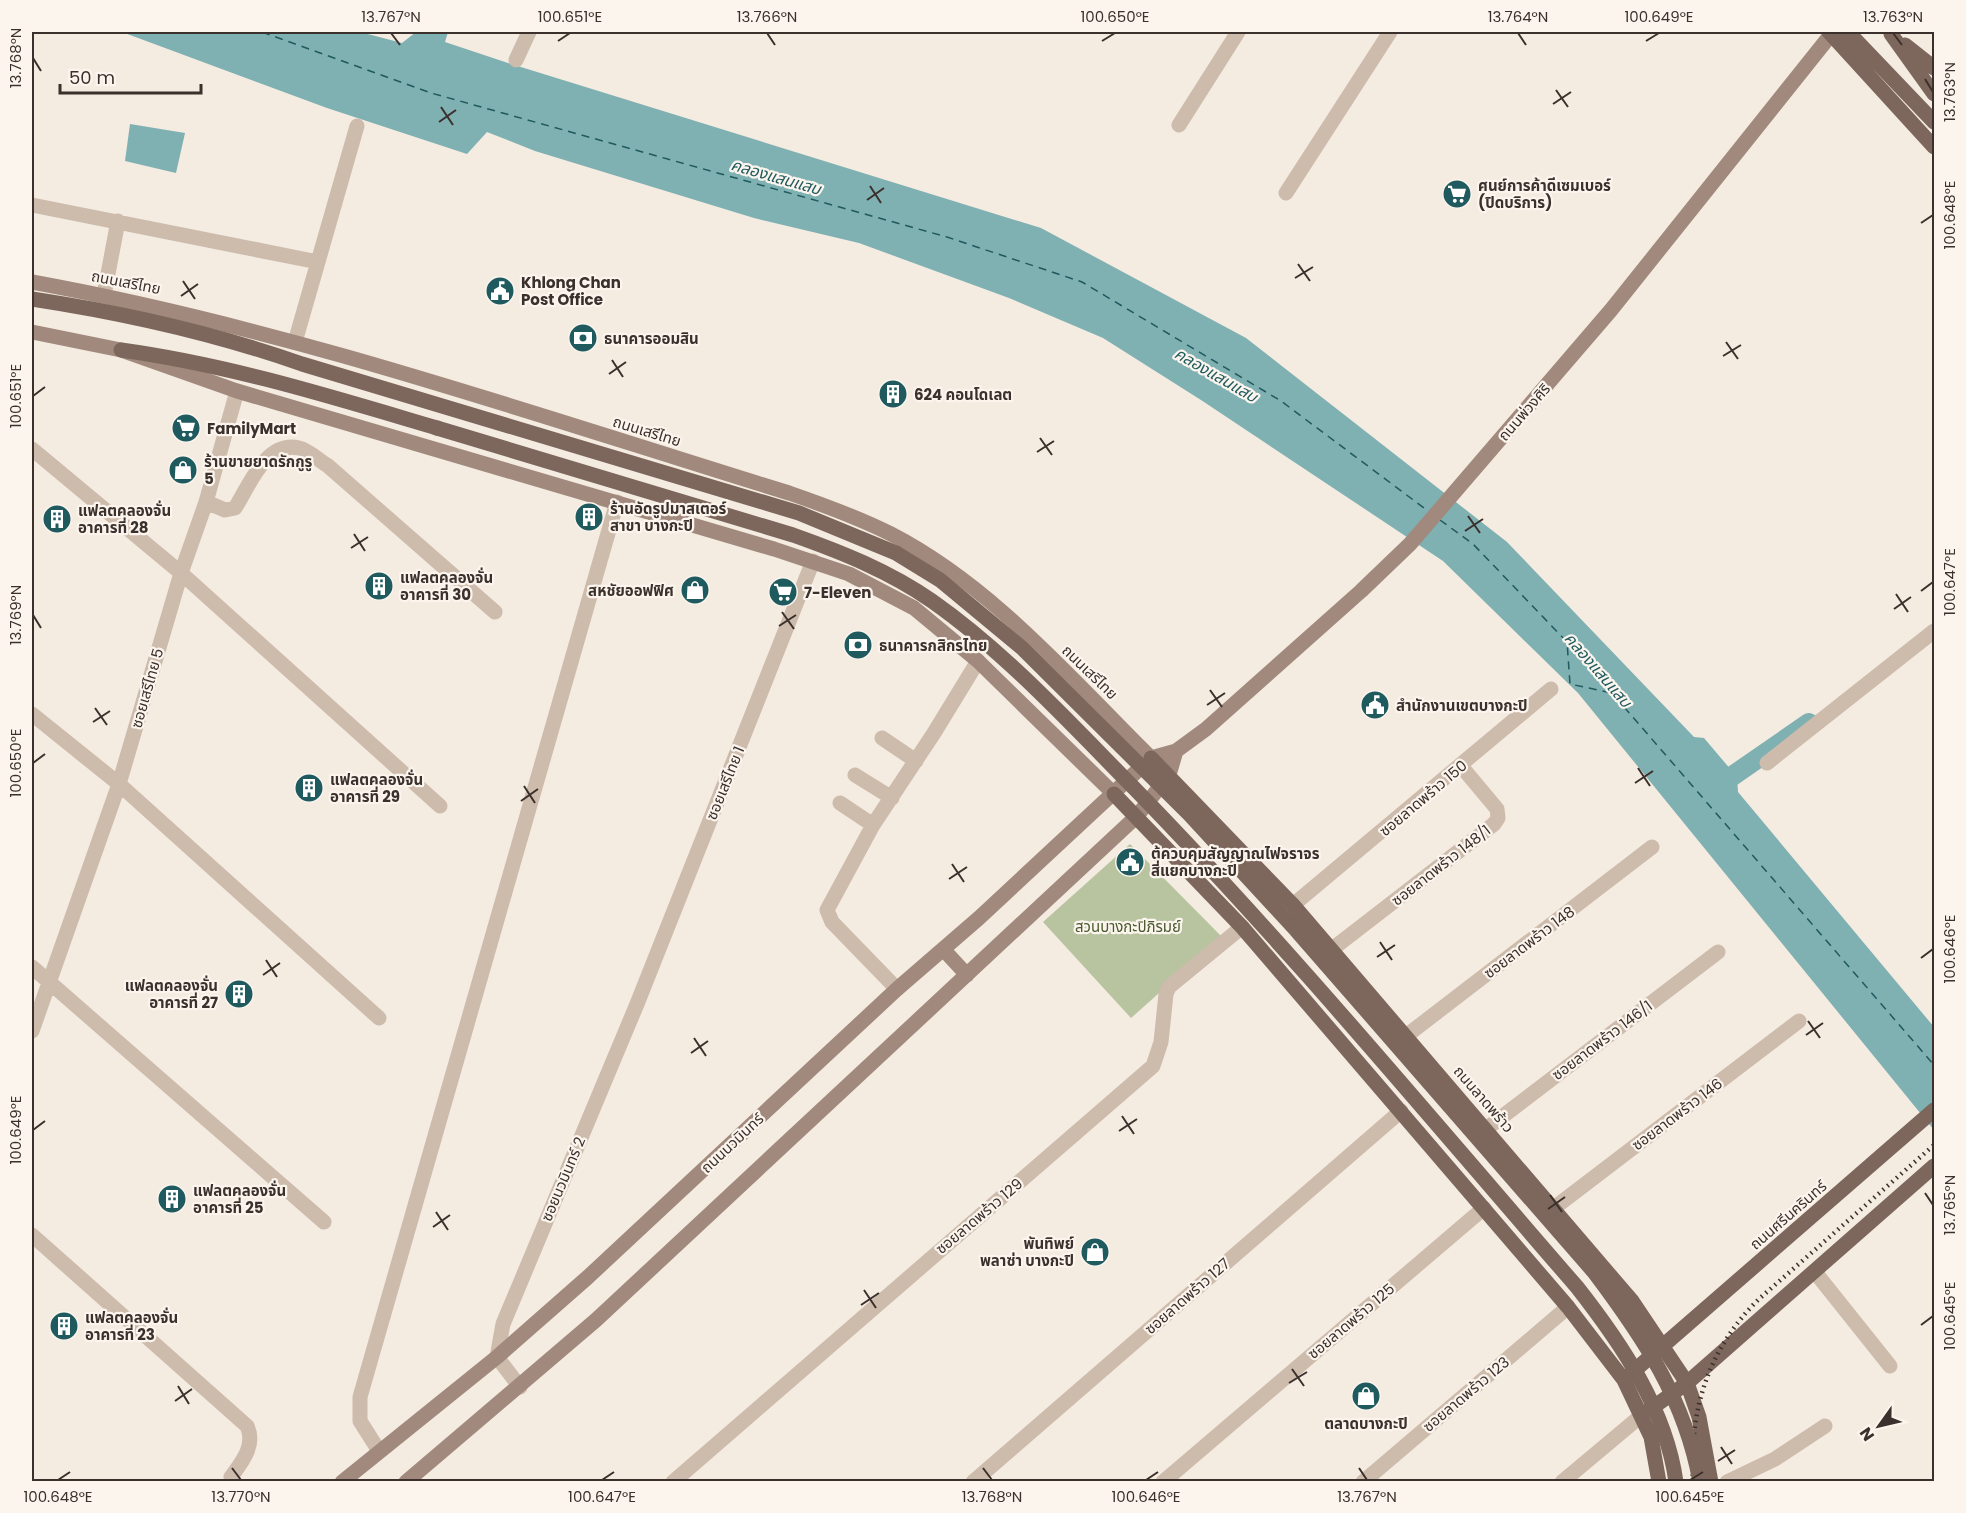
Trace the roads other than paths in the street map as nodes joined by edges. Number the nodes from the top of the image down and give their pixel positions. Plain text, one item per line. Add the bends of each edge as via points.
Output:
1 (529, 32) edge
2 (1238, 32) edge
3 (1390, 32) edge
4 (1831, 32) edge
5 (1848, 32) edge
6 (1890, 33) edge
7 (516, 60) dead end
8 (1934, 65) edge
9 (1935, 94) edge
10 (1935, 122) edge
11 (1179, 125) dead end
12 (357, 126) dead end
13 (1935, 147) edge
14 (1286, 193) dead end
15 (32, 205) edge
16 (118, 220) junction
17 (318, 262) junction
18 (32, 282) edge
19 (104, 296) junction
20 (32, 300) edge
21 (32, 332) edge
22 (295, 342) junction
23 (121, 350) junction
24 (237, 391) junction
25 (32, 449) edge
26 (206, 502) junction
27 (617, 502) junction
28 (813, 561) junction
29 (181, 573) junction
30 (495, 612) dead end
31 (1935, 631) edge
32 (978, 661) junction
33 (1551, 689) dead end
34 (32, 714) edge
35 (882, 738) dead end
36 (1176, 751) junction
37 (1151, 758) junction
38 (916, 761) junction
39 (1767, 763) dead end
40 (1461, 766) junction
41 (855, 775) dead end
42 (1168, 776) junction
43 (119, 784) junction
44 (1113, 794) junction
45 (892, 798) junction
46 (840, 803) dead end
47 (440, 806) dead end
48 (1137, 816) junction
49 (873, 825) junction
50 (1652, 847) dead end
51 (1293, 905) junction
52 (1242, 927) junction
53 (943, 949) junction
54 (1331, 950) junction
55 (1718, 952) dead end
56 (32, 967) edge
57 (967, 975) junction
58 (48, 982) junction
59 (897, 988) junction
60 (637, 1004) joint
61 (379, 1018) dead end
62 (1799, 1021) dead end
63 (32, 1031) edge
64 (1406, 1036) junction
65 (1935, 1110) edge
66 (1401, 1111) junction
67 (1486, 1129) junction
68 (1935, 1166) edge
69 (1484, 1208) junction
70 (1554, 1208) junction
71 (324, 1221) dead end
72 (32, 1234) edge
73 (1815, 1272) junction
74 (1568, 1307) junction
75 (1664, 1346) junction
76 (497, 1357) junction
77 (1890, 1365) dead end
78 (1624, 1380) junction
79 (1687, 1383) junction
80 (520, 1387) junction
81 (1642, 1415) junction
82 (1825, 1426) dead end
83 (379, 1451) junction
84 (231, 1477) dead end
85 (1657, 1480) edge
86 (342, 1482) edge
87 (406, 1482) edge
88 (673, 1482) edge
89 (973, 1482) edge
90 (1163, 1482) edge
91 (1363, 1482) edge
92 (1562, 1482) edge
93 (1676, 1482) edge
94 (1700, 1482) edge
95 (1712, 1482) edge
96 (1727, 1482) edge

1 - 7 street
2 - 11 street
3 - 14 street
4 - 13 main road
4 - 36 main road, ถนนพ่วงศิริ via 1611,310 1411,542 1206,729
5 - 10 main road
6 - 8 main road
6 - 9 main road
12 - 17 street
15 - 16 street
16 - 17 street
16 - 19 street
17 - 22 street
18 - 19 main road, ถนนเสรีไทย
19 - 22 main road, ถนนเสรีไทย
20 - 94 main road, bridge via 108,312 237,341 324,371 799,513 896,553 940,580 1022,648 1197,822 1594,1272 1634,1325 1668,1381 1689,1432
21 - 23 main road
22 - 37 main road, ถนนเสรีไทย via 789,493 893,535 944,567 997,608
23 - 24 main road
23 - 93 main road, bridge via 269,379 793,535 886,573 931,601 967,628 1059,712 1230,888 1577,1287 1646,1392 1667,1443
24 - 26 street, ซอยเสรีไทย 5
24 - 27 main road
25 - 29 street
26 - 29 street, ซอยเสรีไทย 5
26 - 30 street via 235,508 267,457 283,448 304,450 327,465
27 - 28 main road
27 - 83 street via 360,1397 360,1421
28 - 32 main road via 849,574 914,608
28 - 60 street, ซอยเสรีไทย 1
29 - 43 street, ซอยเสรีไทย 5
29 - 47 street
31 - 39 street
32 - 38 street
32 - 44 main road
33 - 40 street, ซอยลาดพร้าว 150
34 - 43 street
35 - 38 street
36 - 37 main road, ถนนพ่วงศิริ
36 - 42 main road
37 - 42 main road, ถนนเสรีไทย
37 - 44 main road, ถนนพ่วงศิริ
38 - 45 street
40 - 51 street, ซอยลาดพร้าว 150
40 - 54 street, ซอยลาดพร้าว 148/1 via 1497,809 1494,824
41 - 45 street
42 - 48 main road
42 - 51 main road, ถนนลาดพร้าว
43 - 58 street, ซอยเสรีไทย 5
43 - 61 street
44 - 48 main road
44 - 53 main road, ถนนนวมินทร์
45 - 49 street
46 - 49 street
48 - 52 main road
48 - 57 main road
49 - 59 street via 827,913
50 - 64 street, ซอยลาดพร้าว 148
51 - 54 main road, ถนนลาดพร้าว
52 - 66 main road
52 - 88 street, ซอยลาดพร้าว 129 via 1169,987 1160,1049 1153,1066
53 - 57 main road
53 - 59 main road, ถนนนวมินทร์
54 - 64 main road, ถนนลาดพร้าว
55 - 67 street, ซอยลาดพร้าว 146/1
56 - 58 street
57 - 80 main road
58 - 63 street, ซอยเสรีไทย 5
58 - 71 street
59 - 76 main road, ถนนนวมินทร์ via 597,1269
60 - 76 street, ซอยนวมินทร์ 2 via 503,1324
62 - 70 street, ซอยลาดพร้าว 146
64 - 67 main road, ถนนลาดพร้าว
65 - 75 main road, ถนนศรีนครินทร์
66 - 69 main road
66 - 89 street, ซอยลาดพร้าว 127
67 - 70 main road, ถนนลาดพร้าว
68 - 73 main road
69 - 74 main road
69 - 90 street, ซอยลาดพร้าว 125
70 - 75 main road, ถนนลาดพร้าว
72 - 84 street via 248,1426 248,1451
73 - 77 street
73 - 79 main road
74 - 78 main road
74 - 91 street, ซอยลาดพร้าว 123
75 - 78 main road, ถนนศรีนครินทร์
75 - 79 main road, ถนนลาดพร้าว
76 - 80 street
76 - 83 main road, ถนนนวมินทร์
78 - 81 main road
79 - 81 main road
79 - 95 main road, ถนนลาดพร้าว via 1699,1417
80 - 87 main road
81 - 85 main road via 1651,1437
81 - 92 street
82 - 96 street via 1775,1459
83 - 86 main road, ถนนนวมินทร์

